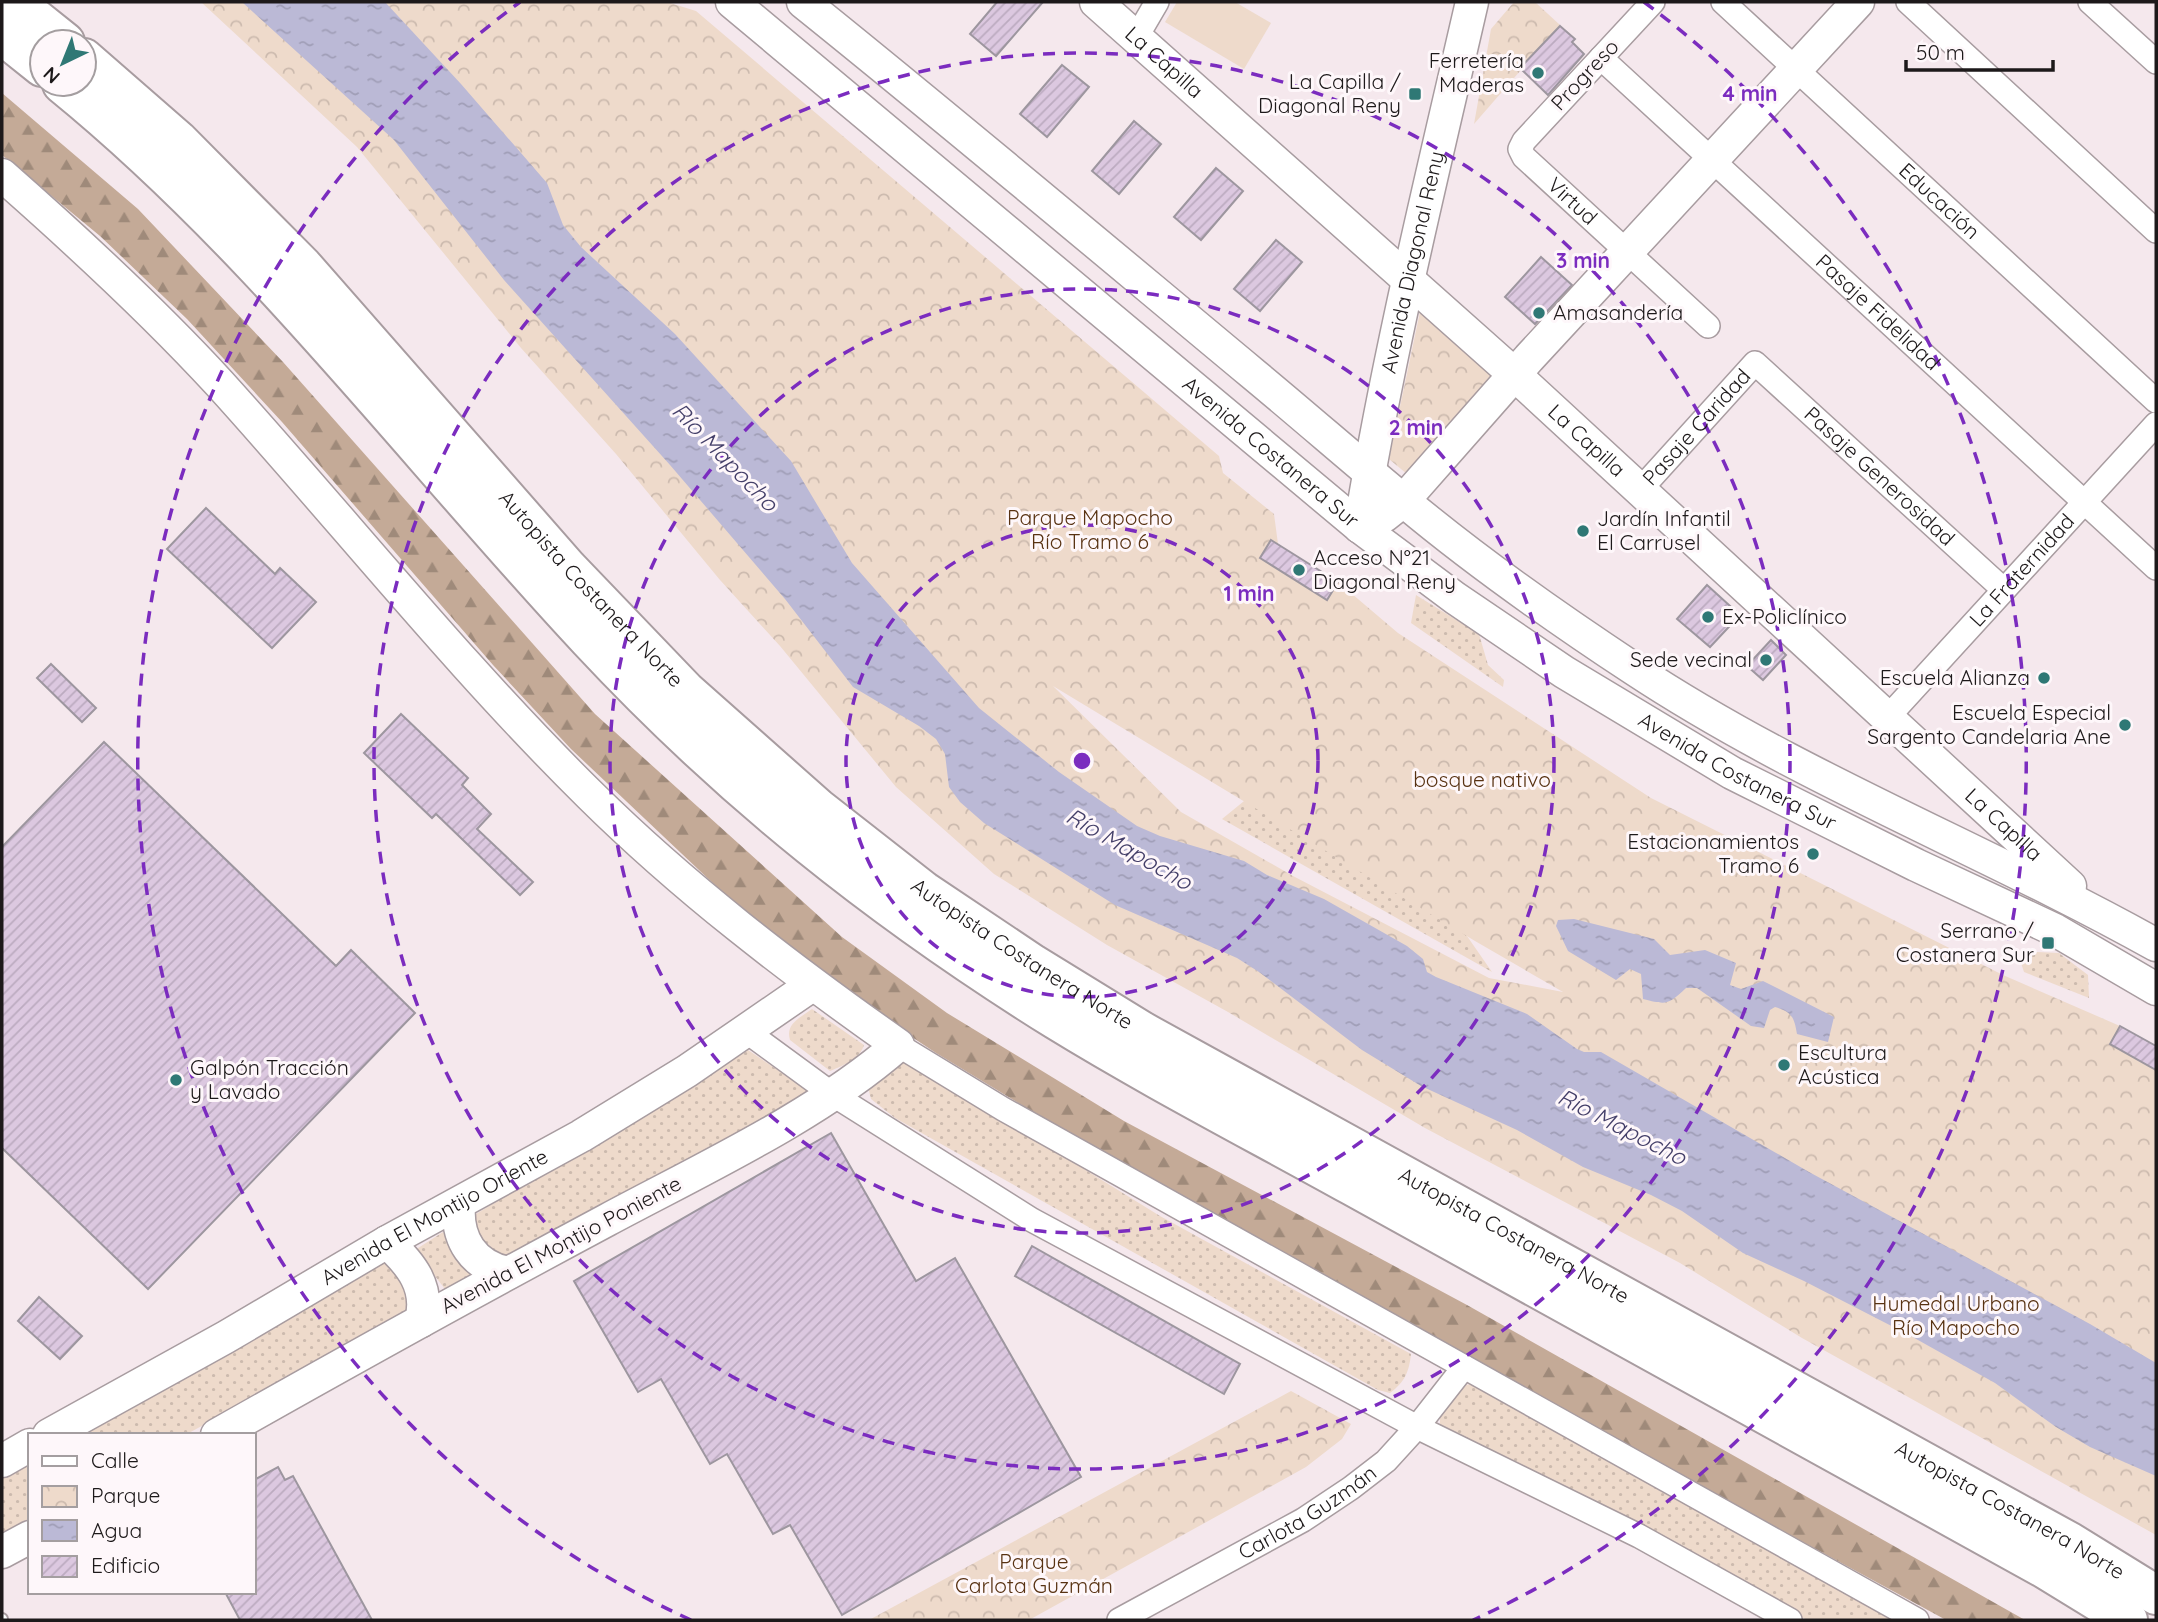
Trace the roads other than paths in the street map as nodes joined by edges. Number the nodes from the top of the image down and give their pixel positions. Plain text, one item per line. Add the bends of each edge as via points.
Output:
1 (15, 2) edge
2 (732, 2) edge
3 (803, 2) edge
4 (1096, 2) edge
5 (1157, 2) edge
6 (1653, 2) edge
7 (1723, 2) edge
8 (1858, 2) edge
9 (1908, 2) edge
10 (2090, 2) edge
11 (1474, 7) edge
12 (48, 28) edge
13 (2, 35) edge
14 (1136, 38) junction
15 (28, 56) edge
16 (1601, 58) junction
17 (2156, 62) edge
18 (1796, 69) junction
19 (98, 70) edge
20 (79, 98) edge
21 (944, 115) junction
22 (1520, 149) joint
23 (913, 150) junction
24 (990, 154) junction
25 (1712, 160) junction
26 (2, 175) edge
27 (960, 191) junction
28 (2156, 231) edge
29 (1627, 252) junction
30 (1409, 280) junction
31 (1708, 326) dead end
32 (1755, 363) joint
33 (1514, 374) junction
34 (2156, 401) edge
35 (2156, 424) edge
36 (1369, 471) junction
37 (1639, 491) junction
38 (1403, 501) junction
39 (2085, 502) junction
40 (1360, 527) junction
41 (2156, 568) edge
42 (2004, 590) junction
43 (1887, 718) junction
44 (2103, 915) junction
45 (2156, 944) edge
46 (2111, 961) junction
47 (812, 985) junction
48 (2156, 989) edge
49 (746, 1031) junction
50 (898, 1045) junction
51 (832, 1094) junction
52 (459, 1204) junction
53 (387, 1242) junction
54 (508, 1273) junction
55 (421, 1321) junction
56 (1464, 1367) junction
57 (1417, 1427) junction
58 (53, 1433) edge
59 (221, 1433) edge
60 (28, 1447) edge
61 (2, 1461) edge
62 (28, 1538) edge
63 (2, 1552) edge
64 (2156, 1595) edge
65 (1119, 1620) edge
66 (1790, 1620) edge
67 (1917, 1620) edge
68 (2128, 1620) edge

1 - 12 highway
2 - 23 street, Avenida Costanera Sur
3 - 21 street, Avenida Costanera Sur
4 - 14 street, La Capilla
5 - 14 street
6 - 16 street, Progreso
7 - 18 street, Educación
8 - 18 street
9 - 28 street
10 - 17 street
11 - 30 street, Avenida Diagonal Reny
13 - 15 highway
14 - 30 street, La Capilla
16 - 22 street, Progreso
16 - 25 street, Pasaje Fidelidad
18 - 25 street
18 - 34 street, Educación
19 - 64 highway, Autopista Costanera Norte via 178,141 303,266 568,568 686,691 818,808 924,891 1142,1031 2070,1542
20 - 68 highway, Autopista Costanera Norte via 216,225 643,696 752,798 870,894 1073,1030 2034,1563
21 - 23 street via 933,141
21 - 24 street, Avenida Costanera Sur
22 - 29 street, Virtud
23 - 27 street, Avenida Costanera Sur
24 - 27 street via 970,169
24 - 36 street, Avenida Costanera Sur
25 - 29 street
25 - 39 street, Pasaje Fidelidad
26 - 47 street via 218,381 484,684 591,797 668,868
27 - 40 street, Avenida Costanera Sur
29 - 31 street
29 - 33 street
30 - 33 street, La Capilla
30 - 36 street, Avenida Diagonal Reny
32 - 37 street, Pasaje Caridad
32 - 42 street, Pasaje Generosidad
33 - 37 street, La Capilla
33 - 38 street
35 - 39 street, La Fraternidad
36 - 38 street, Avenida Costanera Sur
36 - 40 street, Avenida Diagonal Reny
37 - 43 street, La Capilla
38 - 40 street
38 - 44 street, Avenida Costanera Sur via 1537,604 1699,710 1847,792
39 - 41 street, Pasaje Fidelidad
39 - 42 street, La Fraternidad
40 - 46 street, Avenida Costanera Sur via 1543,659 1732,773
42 - 43 street, La Fraternidad
43 - 44 street, La Capilla
44 - 45 street, Avenida Costanera Sur
45 - 46 street via 2138,957
46 - 48 street, Avenida Costanera Sur
47 - 49 street, Avenida El Montijo Oriente
47 - 50 street
49 - 51 street
49 - 52 street, Avenida El Montijo Oriente via 624,1111
50 - 51 street, Avenida El Montijo Poniente
50 - 56 street via 1003,1109
51 - 54 street, Avenida El Montijo Poniente
51 - 57 street via 1032,1220
52 - 53 street, Avenida El Montijo Oriente
52 - 54 street via 461,1235 469,1251 485,1266
53 - 55 street via 419,1282 424,1303
53 - 58 street, Avenida El Montijo Oriente
54 - 55 street, Avenida El Montijo Poniente
55 - 59 street, Avenida El Montijo Poniente
56 - 57 street, Carlota Guzmán
56 - 67 street
57 - 65 street, Carlota Guzmán via 1386,1461 1303,1520
57 - 66 street via 1639,1536
60 - 61 street
62 - 63 street

